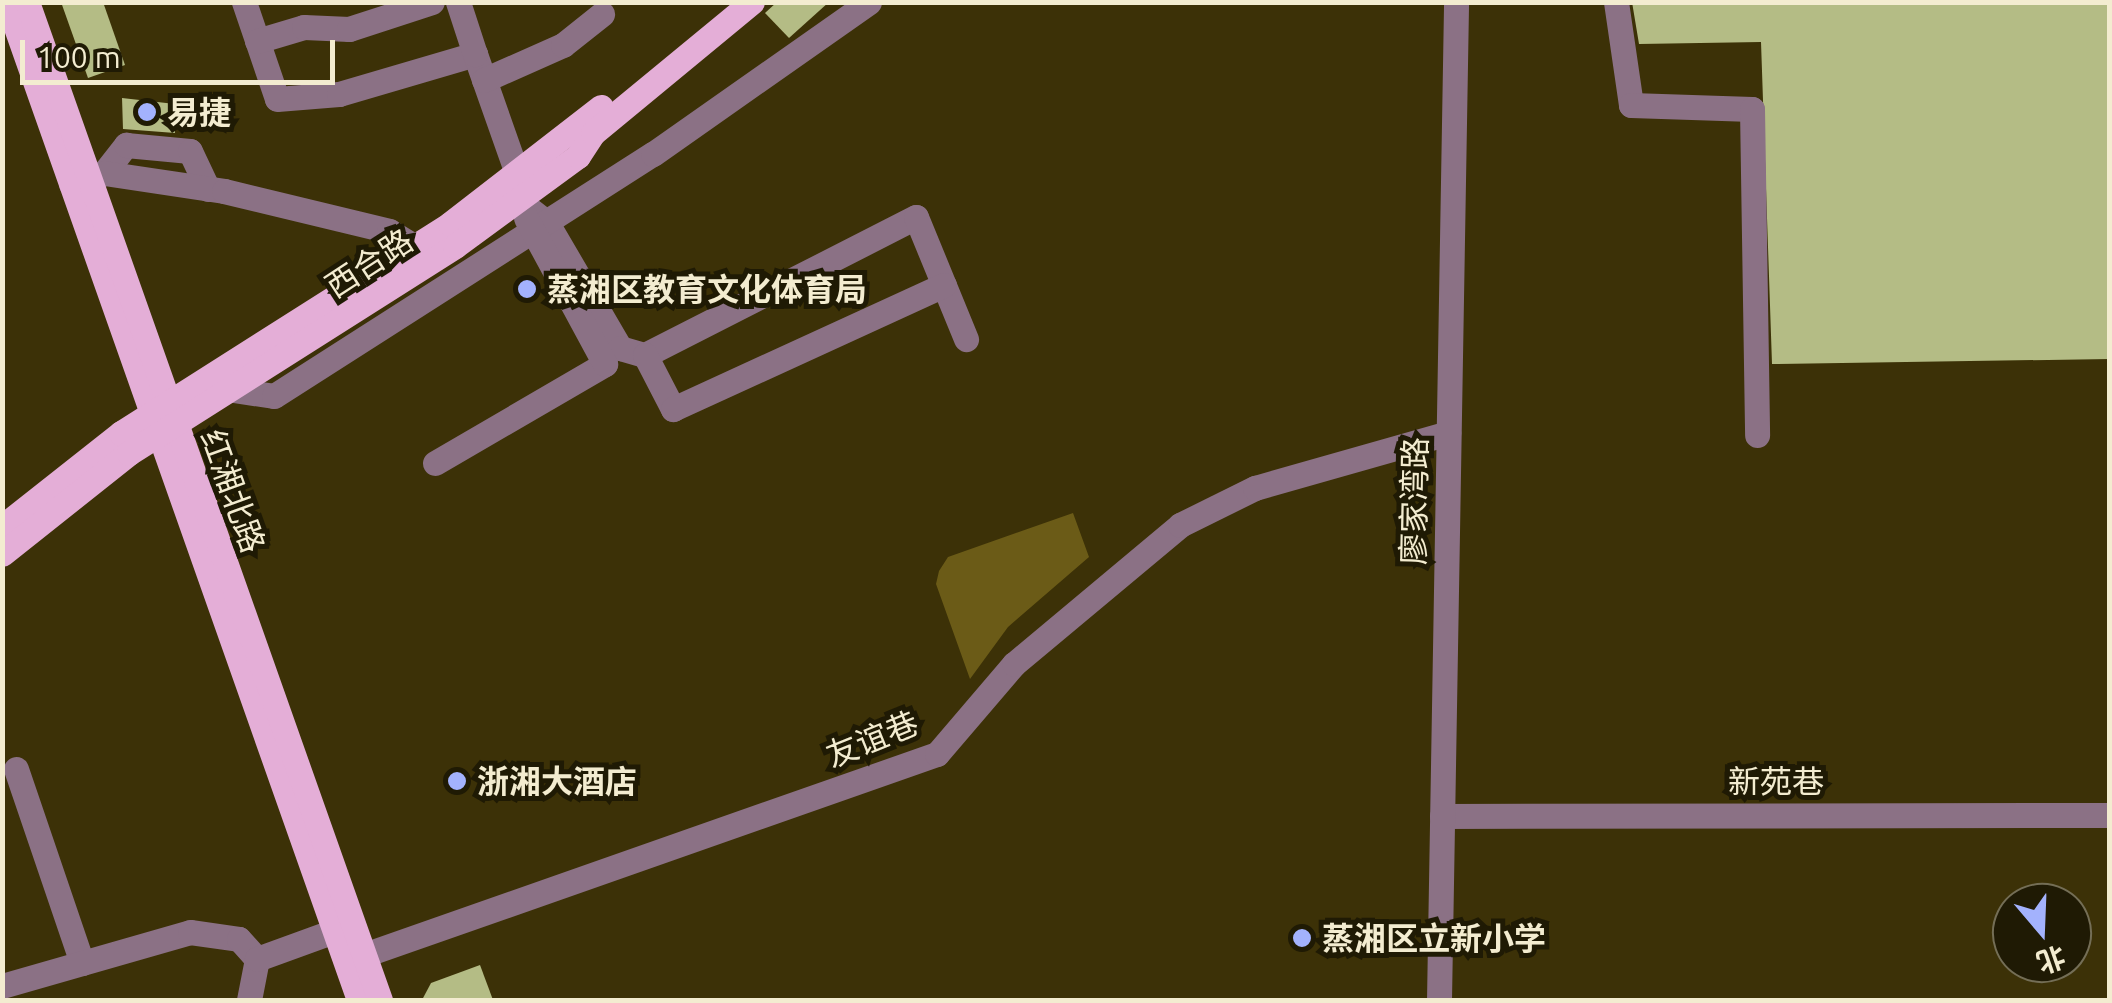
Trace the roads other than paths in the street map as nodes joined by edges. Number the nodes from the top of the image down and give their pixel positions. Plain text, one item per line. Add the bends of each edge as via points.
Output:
1 (7, 2) edge
2 (27, 2) edge
3 (244, 2) edge
4 (432, 2) edge
5 (458, 2) edge
6 (728, 2) edge
7 (752, 2) edge
8 (868, 2) edge
9 (1456, 2) edge
10 (1616, 2) edge
11 (602, 14) dead end
12 (257, 42) junction
13 (475, 54) junction
14 (484, 80) junction
15 (75, 142) junction
16 (126, 145) junction
17 (87, 179) junction
18 (513, 185) junction
19 (208, 189) junction
20 (540, 227) junction
21 (426, 252) junction
22 (944, 284) junction
23 (966, 339) dead end
24 (645, 355) junction
25 (233, 390) junction
26 (163, 420) junction
27 (1448, 433) junction
28 (1757, 435) dead end
29 (435, 463) dead end
30 (2, 527) edge
31 (2, 554) edge
32 (16, 769) dead end
33 (2110, 815) edge
34 (1442, 816) junction
35 (334, 931) junction
36 (364, 955) junction
37 (257, 959) junction
38 (82, 963) junction
39 (2, 986) edge
40 (250, 1000) edge
41 (359, 1000) edge
42 (380, 1000) edge
43 (1439, 1000) edge

1 - 17 main road, 红湘北路
2 - 15 main road, 红湘北路
3 - 12 street
4 - 12 street via 349,28 304,27
5 - 13 street
6 - 18 main road, 西合路
7 - 18 main road, 西合路
8 - 20 street
9 - 27 street, 廖家湾路
10 - 28 street via 1631,106 1752,109
11 - 14 street via 563,45
12 - 13 street via 276,99 339,94
13 - 14 street
14 - 18 street
15 - 16 street
15 - 17 main road, 红湘北路
16 - 17 street
16 - 19 street via 190,151
17 - 19 street
17 - 26 main road, 红湘北路
18 - 20 street
18 - 21 main road, 西合路
19 - 21 street
20 - 24 street via 620,348
20 - 25 street via 274,396
20 - 29 street via 605,364
21 - 25 main road, 西合路
21 - 26 main road, 西合路
22 - 23 street
22 - 24 street via 673,409
22 - 24 street via 916,217
25 - 26 main road, 西合路
26 - 30 main road, 西合路
26 - 31 main road, 西合路
26 - 35 main road, 红湘北路
26 - 36 main road, 红湘北路
27 - 34 street, 廖家湾路
27 - 36 street, 友谊巷 via 1255,488 1180,525 1014,664 937,754
32 - 38 street
33 - 34 street, 新苑巷
34 - 43 street, 廖家湾路
35 - 37 street
35 - 41 main road, 红湘北路
36 - 42 main road, 红湘北路
37 - 38 street via 238,939 190,932
37 - 40 street
38 - 39 street

